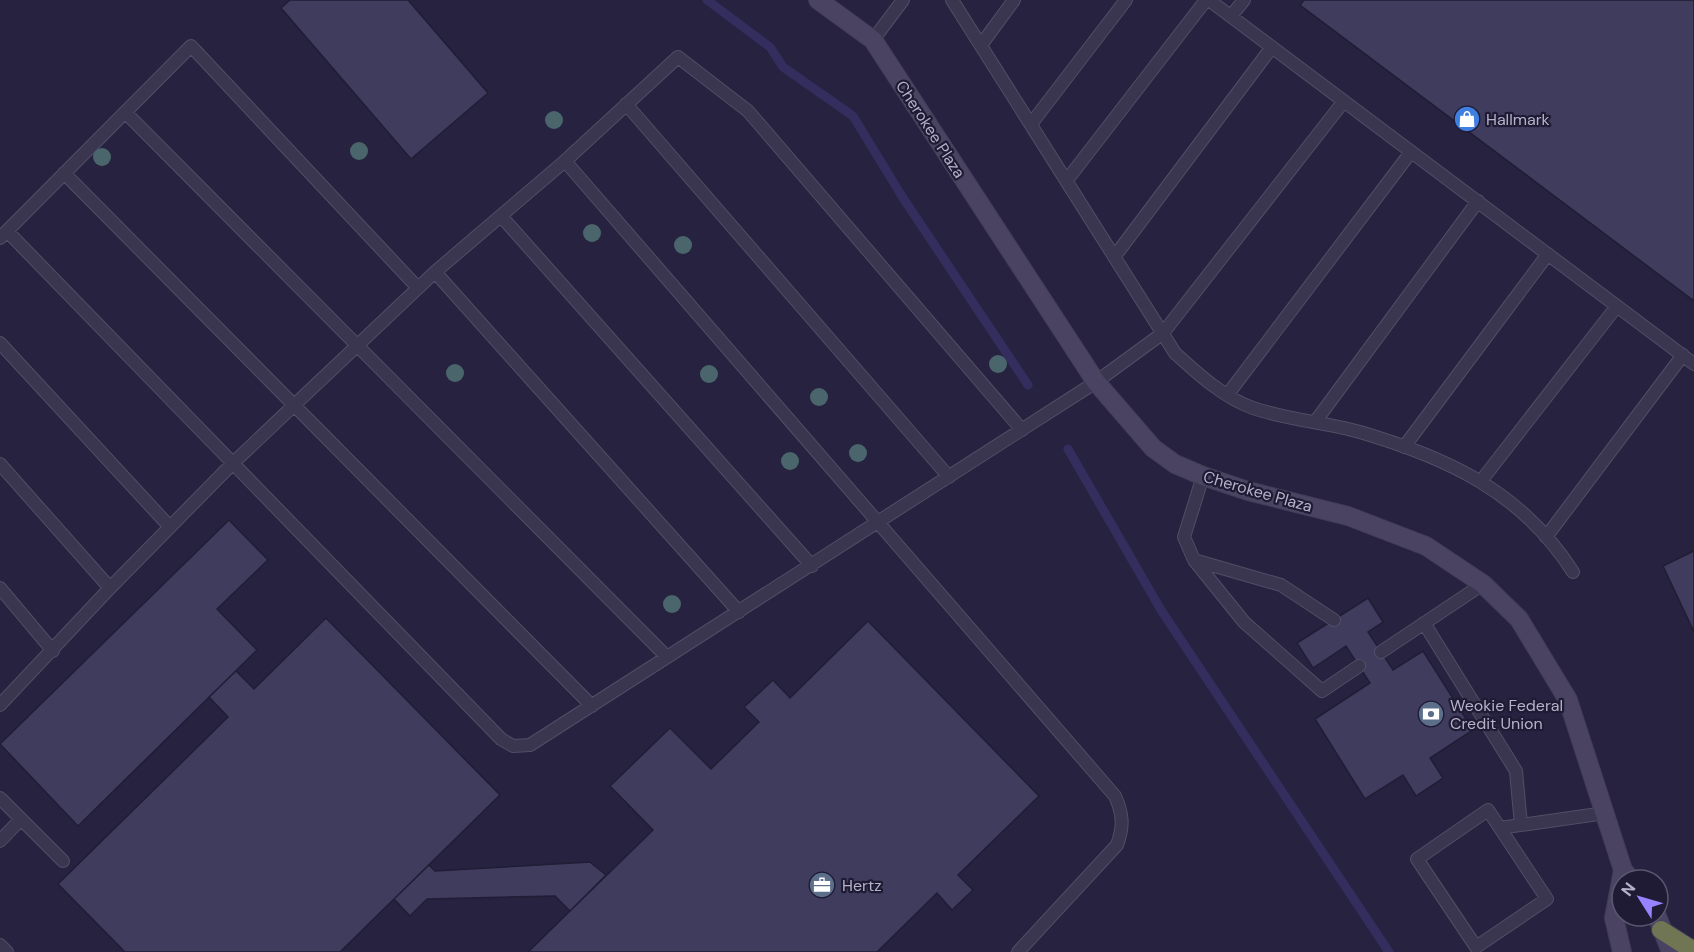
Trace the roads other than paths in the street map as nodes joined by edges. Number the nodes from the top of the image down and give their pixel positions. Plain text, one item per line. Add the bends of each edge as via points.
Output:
1 (818, 0) edge
2 (903, 0) edge
3 (952, 0) edge
4 (1014, 0) edge
5 (1126, 0) edge
6 (1208, 0) edge
7 (1244, 0) edge
8 (1231, 16) junction
9 (873, 40) junction
10 (981, 45) junction
11 (1272, 47) junction
12 (1344, 101) junction
13 (626, 104) junction
14 (125, 112) junction
15 (1031, 124) junction
16 (1412, 152) junction
17 (565, 161) junction
18 (64, 173) junction
19 (1067, 180) junction
20 (1478, 201) junction
21 (501, 216) junction
22 (4, 234) edge
23 (1548, 254) junction
24 (1115, 256) junction
25 (435, 272) junction
26 (418, 288) junction
27 (1617, 306) junction
28 (1164, 333) junction
29 (0, 343) edge
30 (356, 347) junction
31 (1683, 355) junction
32 (1694, 364) edge
33 (1096, 382) junction
34 (1228, 394) junction
35 (295, 405) junction
36 (1315, 422) junction
37 (1022, 430) junction
38 (1404, 447) junction
39 (0, 464) edge
40 (232, 464) junction
41 (1203, 476) junction
42 (949, 477) junction
43 (1481, 481) junction
44 (878, 523) junction
45 (170, 527) junction
46 (1546, 537) junction
47 (1194, 560) junction
48 (812, 566) junction
49 (1573, 572) dead end
50 (1483, 584) junction
51 (0, 588) edge
52 (110, 588) junction
53 (739, 612) junction
54 (1334, 620) dead end
55 (1424, 623) junction
56 (54, 651) junction
57 (1381, 652) dead end
58 (667, 657) junction
59 (1359, 666) dead end
60 (0, 705) edge
61 (592, 705) junction
62 (0, 798) edge
63 (1605, 813) junction
64 (21, 819) junction
65 (1521, 825) junction
66 (1500, 828) junction
67 (0, 841) edge
68 (63, 861) dead end
69 (1625, 868) edge
70 (1616, 928) edge
71 (1661, 928) edge
72 (1665, 928) edge
73 (0, 945) edge
74 (1694, 951) edge
75 (7, 952) edge
76 (1018, 952) edge
77 (1622, 952) edge
78 (1671, 952) edge

1 - 9 street, Cherokee Plaza
2 - 9 lane
3 - 10 lane
4 - 10 lane
5 - 15 lane
6 - 8 lane
6 - 19 lane
7 - 8 lane
8 - 11 lane
9 - 33 street, Cherokee Plaza
10 - 15 lane
11 - 12 lane
11 - 24 lane
12 - 16 lane
12 - 28 lane
13 - 17 lane
13 - 37 lane via 678,57 748,111
13 - 42 lane
14 - 18 lane
14 - 26 lane via 191,46
14 - 30 lane
15 - 19 lane
16 - 20 lane
16 - 34 lane
17 - 21 lane
17 - 44 lane
18 - 22 lane
18 - 35 lane
19 - 24 lane
20 - 23 lane
20 - 36 lane
21 - 25 lane
21 - 48 lane
22 - 40 lane
23 - 27 lane
23 - 38 lane
24 - 28 lane
25 - 26 lane
25 - 53 lane
26 - 30 lane
27 - 31 lane
27 - 43 lane
28 - 33 lane
28 - 34 lane via 1175,352 1195,372
29 - 45 lane
30 - 35 lane
30 - 58 lane
31 - 32 lane
31 - 46 lane
33 - 37 lane
33 - 41 street, Cherokee Plaza via 1153,448 1174,464
34 - 36 lane via 1251,408
35 - 40 lane
35 - 61 lane
36 - 38 lane
37 - 42 lane
38 - 43 lane
39 - 52 lane
40 - 45 lane
40 - 61 lane via 501,739 513,746 530,745
41 - 47 lane via 1184,537
41 - 50 street, Cherokee Plaza via 1389,529 1426,546
42 - 44 lane
43 - 46 lane via 1514,503
44 - 48 lane
44 - 76 lane via 1104,782 1121,811 1123,827 1117,845
45 - 52 lane
46 - 49 lane
47 - 54 lane via 1281,585
47 - 59 lane via 1244,622 1322,691
48 - 53 lane
50 - 55 lane
50 - 63 street, Cherokee Plaza via 1519,619 1568,700
51 - 56 lane
52 - 56 lane
53 - 58 lane
55 - 57 lane
55 - 65 lane via 1516,771
56 - 60 lane
58 - 61 lane
62 - 64 lane
63 - 65 lane
63 - 69 street, Cherokee Plaza
64 - 67 lane
64 - 68 lane
65 - 66 lane
66 - 66 lane via 1547,899 1476,947 1417,859 1488,810
70 - 77 street, Cherokee Plaza
71 - 78 street
72 - 74 highway
73 - 75 lane

